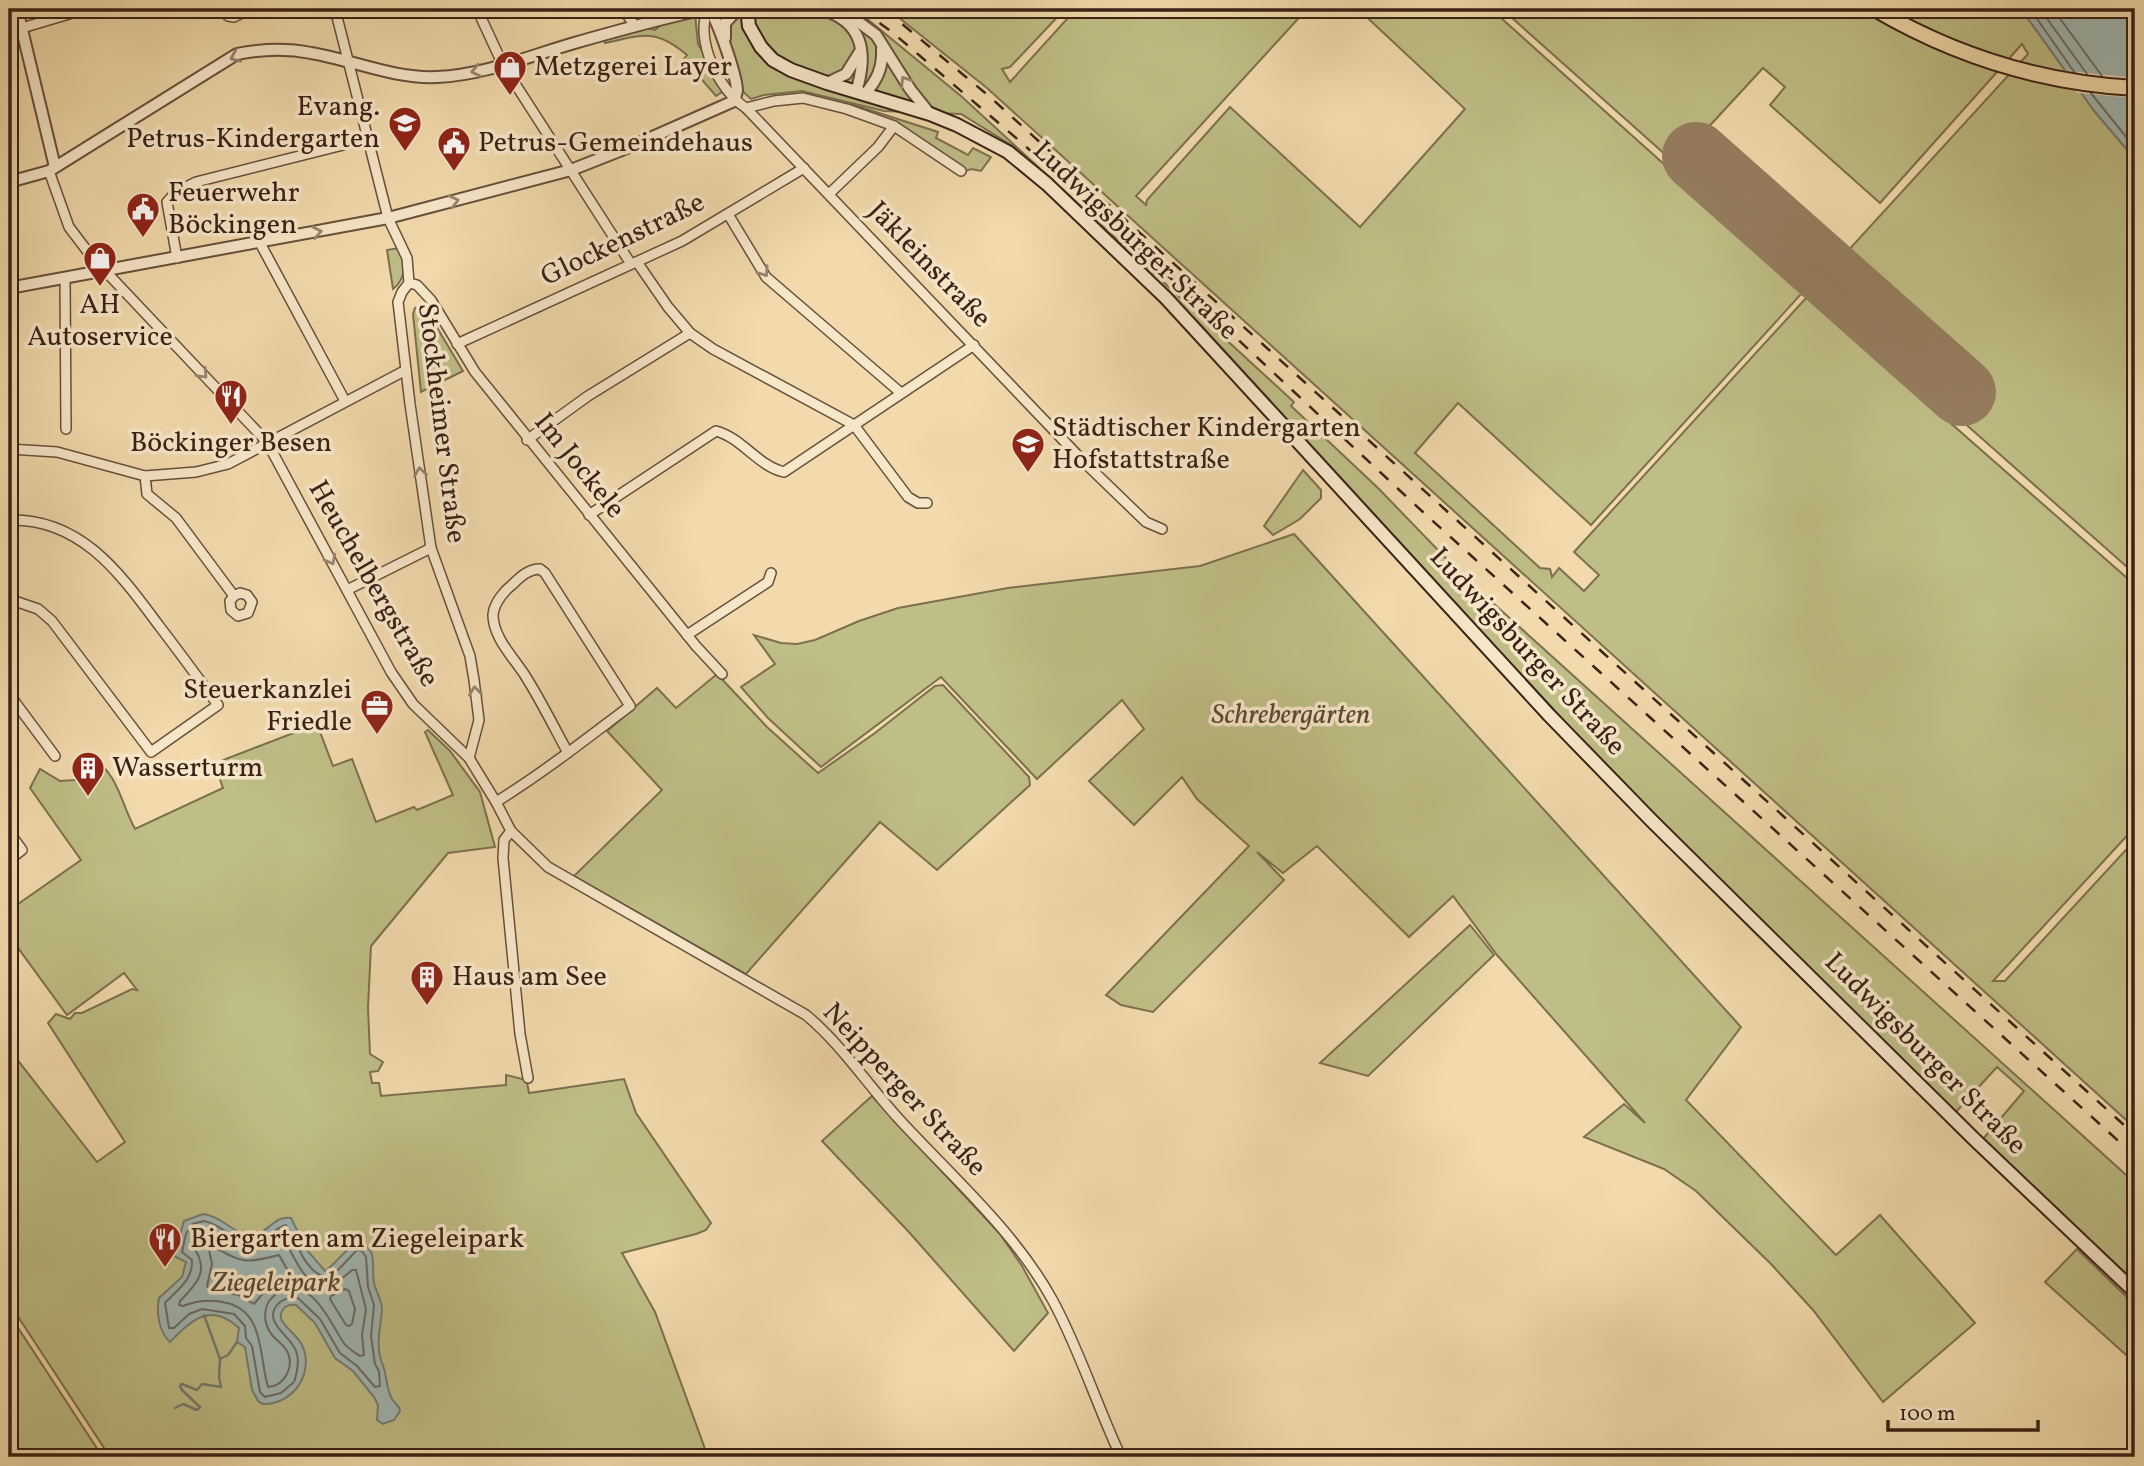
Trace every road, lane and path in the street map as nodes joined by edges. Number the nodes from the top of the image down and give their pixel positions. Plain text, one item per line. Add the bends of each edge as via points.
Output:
1 (17, 9) edge
2 (86, 9) edge
3 (221, 9) edge
4 (241, 9) edge
5 (335, 9) edge
6 (477, 9) edge
7 (623, 9) edge
8 (707, 9) edge
9 (820, 9) edge
10 (841, 9) edge
11 (1875, 9) edge
12 (743, 10) edge
13 (635, 26) junction
14 (22, 28) junction
15 (724, 44) junction
16 (882, 46) junction
17 (862, 48) junction
18 (348, 61) junction
19 (503, 65) junction
20 (827, 83) junction
21 (2135, 88) edge
22 (861, 93) junction
23 (734, 101) junction
24 (746, 108) junction
25 (930, 114) junction
26 (894, 126) junction
27 (367, 139) junction
28 (804, 168) junction
29 (52, 169) junction
30 (571, 170) junction
31 (961, 171) dead end
32 (9, 182) edge
33 (830, 194) junction
34 (728, 214) junction
35 (388, 218) junction
36 (260, 243) junction
37 (177, 258) junction
38 (634, 263) junction
39 (106, 271) junction
40 (65, 279) junction
41 (409, 283) junction
42 (9, 288) edge
43 (690, 333) junction
44 (457, 344) junction
45 (974, 345) junction
46 (406, 370) junction
47 (901, 393) junction
48 (345, 401) junction
49 (854, 425) junction
50 (66, 429) dead end
51 (527, 440) junction
52 (267, 442) junction
53 (9, 449) edge
54 (145, 476) junction
55 (927, 503) dead end
56 (589, 515) junction
57 (9, 520) edge
58 (1162, 528) dead end
59 (431, 548) junction
60 (771, 573) dead end
61 (347, 590) junction
62 (234, 596) dead end
63 (9, 599) edge
64 (687, 635) junction
65 (722, 674) dead end
66 (9, 694) edge
67 (568, 753) junction
68 (55, 756) dead end
69 (469, 758) junction
70 (496, 802) junction
71 (511, 831) junction
72 (9, 832) edge
73 (9, 860) edge
74 (528, 1078) dead end
75 (2135, 1292) edge
76 (1121, 1457) edge

1 - 14 street
2 - 14 street
3 - 4 street via 234,17
5 - 18 street, Stockheimer Straße
6 - 19 street
7 - 13 street
8 - 13 street
8 - 15 street via 715,17
8 - 23 street, Jäkleinstraße via 705,43
9 - 17 street via 849,24
10 - 16 street via 876,35
11 - 21 main road via 1943,45 2001,65
12 - 15 street, Ludwigsburger Straße via 725,23
12 - 20 main road, Ludwigsburger Straße via 761,47 773,60
13 - 19 street
14 - 29 street
15 - 23 street via 737,90
16 - 22 street via 879,74
25 -> 16 street
17 - 20 street via 846,74
17 - 22 street
19 -> 18 street via 432,77
18 - 27 street, Stockheimer Straße
18 -> 29 street via 282,49 237,54
19 - 30 street
20 - 22 main road, Ludwigsburger Straße
22 - 25 main road, Ludwigsburger Straße
23 - 24 street, Jäkleinstraße
23 - 30 street
24 - 26 street via 803,98
24 - 28 street, Jäkleinstraße
25 - 75 main road, Ludwigsburger Straße via 1008,152 1125,257 1574,741 1973,1138
26 - 31 street
26 - 33 street
27 - 35 street, Stockheimer Straße
27 - 37 street via 196,182 176,192 167,202
28 - 33 street, Jäkleinstraße
28 - 34 street, Glockenstraße
29 - 32 street
29 - 39 street, Heuchelbergstraße via 69,227
35 -> 30 street
30 - 38 street
33 - 45 street, Jäkleinstraße
34 - 38 street, Glockenstraße
34 -> 47 street via 765,277
36 -> 35 street
35 - 41 street, Stockheimer Straße via 407,258
36 - 37 street
36 - 48 street
37 - 39 street
38 - 43 street
38 - 44 street, Glockenstraße
39 - 40 street
39 -> 52 street, Heuchelbergstraße
40 - 42 street
40 - 50 street
41 - 44 street, Im Jockele via 431,300
41 - 46 street, Stockheimer Straße via 398,302
43 - 49 street
43 - 51 street
44 - 51 street, Im Jockele
45 - 47 street
45 - 58 street, Jäkleinstraße via 1086,464 1146,522
46 - 48 street
59 -> 46 street, Stockheimer Straße
47 - 49 street
48 - 52 street
49 - 55 street via 908,497
49 - 56 street via 784,472 723,433 710,433
51 - 56 street, Im Jockele
52 - 54 street via 228,464
52 -> 61 street, Heuchelbergstraße
53 - 54 street via 57,452
54 - 62 street via 148,494 176,519
56 - 64 street, Im Jockele
57 - 63 street via 52,527 95,551 122,577 218,705 150,752 52,621 38,609
59 - 61 street
69 -> 59 street, Stockheimer Straße via 479,720 472,668
60 - 64 street via 768,582
61 - 69 street, Heuchelbergstraße via 413,704
64 - 65 street, Im Jockele
66 - 68 street
67 - 67 street via 630,702 545,573 532,569 499,600 494,622
67 - 70 street
69 - 70 street, Heuchelbergstraße
70 - 71 street, Heuchelbergstraße
71 - 74 street via 504,840 503,858
71 - 76 street, Neipperger Straße via 548,867 806,1015 835,1041 878,1096 1005,1232 1031,1269 1052,1300
72 - 73 street via 22,850

